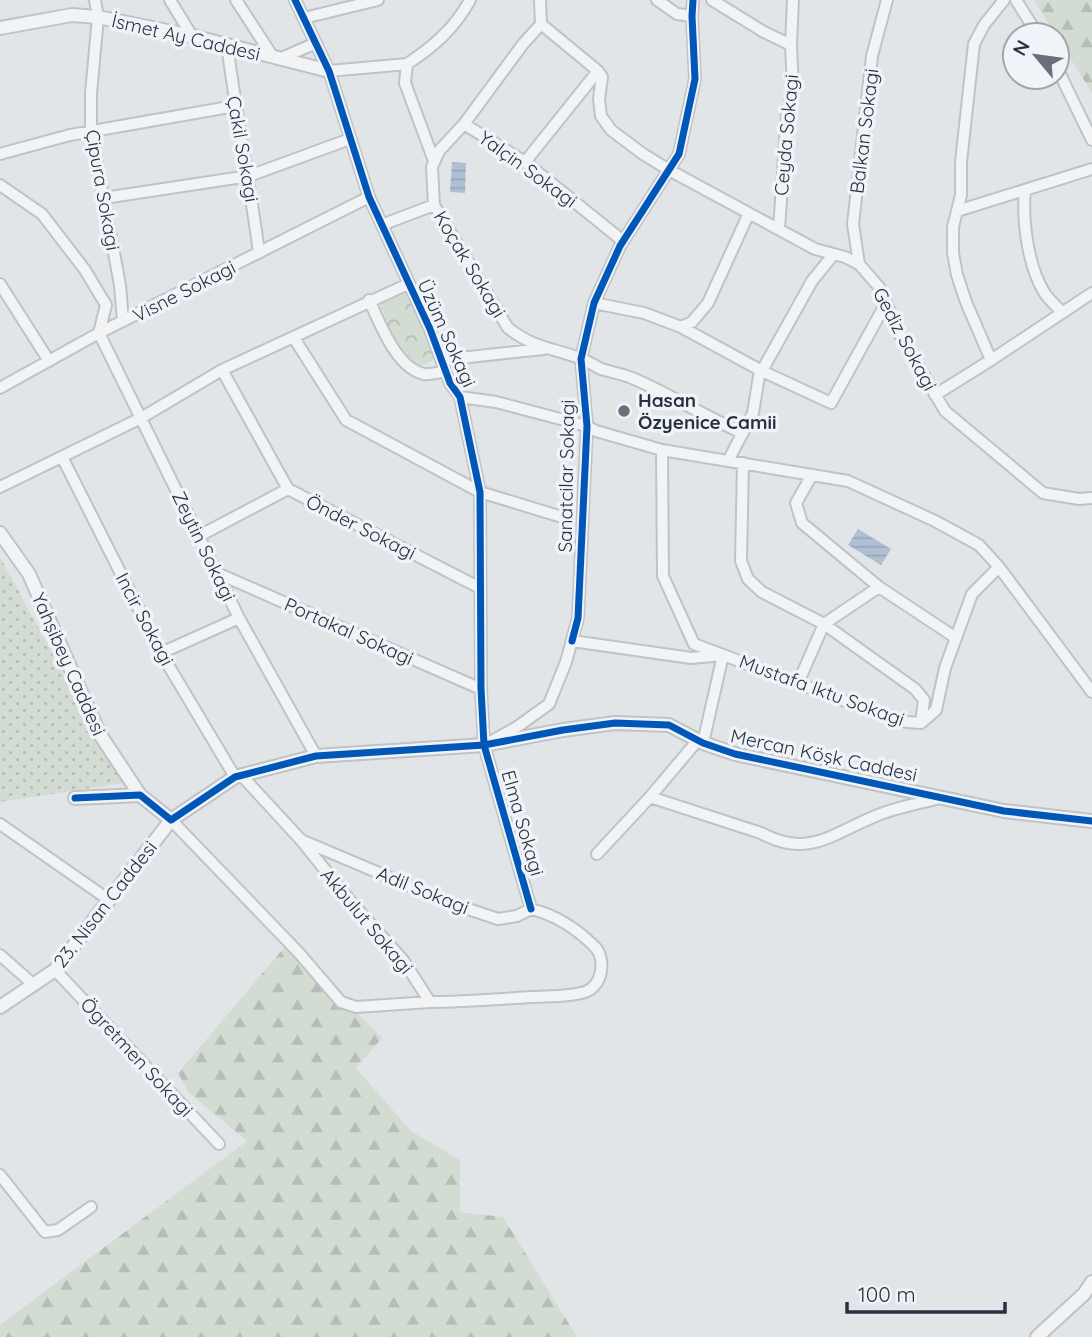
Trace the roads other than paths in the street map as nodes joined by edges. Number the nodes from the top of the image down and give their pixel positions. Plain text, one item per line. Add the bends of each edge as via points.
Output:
1 (95, 0) edge
2 (170, 0) edge
3 (236, 0) edge
4 (295, 0) edge
5 (378, 0) edge
6 (470, 0) edge
7 (540, 0) edge
8 (657, 0) edge
9 (694, 0) edge
10 (712, 0) edge
11 (793, 0) edge
12 (887, 0) edge
13 (1004, 0) edge
14 (1016, 0) edge
15 (692, 16) junction
16 (97, 17) junction
17 (304, 18) junction
18 (1029, 21) edge
19 (541, 24) junction
20 (0, 28) edge
21 (192, 36) junction
22 (316, 43) junction
23 (227, 44) junction
24 (790, 45) junction
25 (276, 58) junction
26 (407, 64) junction
27 (329, 71) junction
28 (598, 71) junction
29 (1068, 91) edge
30 (235, 106) junction
31 (464, 124) junction
32 (91, 131) junction
33 (350, 139) junction
34 (1092, 140) edge
35 (0, 154) edge
36 (435, 161) junction
37 (525, 162) junction
38 (1092, 169) edge
39 (669, 170) junction
40 (249, 176) junction
41 (0, 185) edge
42 (1025, 191) junction
43 (369, 197) junction
44 (104, 198) junction
45 (435, 205) junction
46 (957, 211) junction
47 (749, 213) junction
48 (384, 224) junction
49 (779, 229) junction
50 (623, 241) junction
51 (259, 253) junction
52 (833, 255) junction
53 (859, 264) junction
54 (0, 284) edge
55 (408, 284) junction
56 (1092, 293) edge
57 (369, 300) junction
58 (594, 303) junction
59 (886, 303) junction
60 (1062, 312) junction
61 (123, 321) junction
62 (681, 327) junction
63 (99, 333) junction
64 (294, 338) junction
65 (545, 349) junction
66 (581, 359) junction
67 (991, 360) junction
68 (49, 361) junction
69 (444, 366) junction
70 (222, 370) junction
71 (762, 371) junction
72 (0, 388) edge
73 (935, 395) junction
74 (460, 397) junction
75 (141, 418) junction
76 (587, 426) junction
77 (743, 433) junction
78 (662, 450) junction
79 (62, 457) junction
80 (728, 461) junction
81 (743, 463) junction
82 (812, 475) junction
83 (0, 487) edge
84 (288, 489) junction
85 (480, 492) junction
86 (1092, 498) edge
87 (562, 517) dead end
88 (0, 533) edge
89 (199, 536) junction
90 (999, 567) junction
91 (217, 573) junction
92 (879, 587) junction
93 (481, 588) junction
94 (239, 618) junction
95 (824, 624) junction
96 (956, 638) junction
97 (572, 642) junction
98 (161, 653) junction
99 (723, 655) junction
100 (798, 683) junction
101 (481, 689) junction
102 (1092, 692) edge
103 (921, 723) junction
104 (701, 741) junction
105 (484, 745) junction
106 (316, 756) junction
107 (239, 777) junction
108 (140, 795) junction
109 (650, 797) junction
110 (946, 797) junction
111 (75, 798) dead end
112 (171, 820) junction
113 (1092, 821) edge
114 (0, 824) edge
115 (301, 840) junction
116 (597, 854) dead end
117 (109, 900) junction
118 (531, 909) junction
119 (0, 955) edge
120 (55, 970) junction
121 (34, 985) junction
122 (430, 1002) junction
123 (0, 1007) edge
124 (219, 1144) dead end
125 (0, 1175) edge
126 (91, 1207) dead end
127 (1092, 1282) edge
128 (1037, 1337) edge

1 - 16 street, Çipura Sokagi
2 - 21 street
3 - 25 street
4 - 17 street, Üzüm Sokagi
5 - 17 street
6 - 26 street via 456,23
7 - 19 street
8 - 15 street via 677,14
9 - 15 street, Sanatcilar Sokagi
10 - 24 street
11 - 24 street, Ceyda Sokagi
12 - 53 street, Balkan Sokagi via 872,56 853,224
13 - 46 street via 974,44
14 - 18 street
15 - 39 street, Sanatcilar Sokagi via 695,79 679,154
16 - 20 street, İsmet Ay Caddesi via 72,15
16 - 21 street, İsmet Ay Caddesi
16 - 32 street, Çipura Sokagi
17 - 22 street, Üzüm Sokagi
19 - 28 street
19 - 31 street, Yalçin Sokagi
21 - 23 street, İsmet Ay Caddesi
22 - 25 street
22 - 27 street, Üzüm Sokagi
23 - 25 street, İsmet Ay Caddesi
23 - 30 street, Çakil Sokagi
24 - 49 street, Ceyda Sokagi via 793,89 787,113
25 - 27 street, İsmet Ay Caddesi
26 - 27 street
26 - 36 street via 405,83
27 - 33 street, Üzüm Sokagi
28 - 37 street
28 - 39 street via 602,78 601,116 611,130
29 - 34 street
30 - 32 street
30 - 40 street, Çakil Sokagi
31 - 36 street
31 - 37 street, Yalçin Sokagi
32 - 35 street
32 - 44 street, Çipura Sokagi
33 - 40 street
33 - 43 street, Üzüm Sokagi
36 - 45 street, Koçak Sokagi
37 - 50 street, Yalçin Sokagi
38 - 42 street
39 - 47 street
39 - 50 street, Sanatcilar Sokagi
40 - 44 street
40 - 51 street, Çakil Sokagi
41 - 63 street via 42,214 85,270 106,305
42 - 46 street
42 - 60 street via 1023,215 1030,255 1044,292
43 - 48 street, Üzüm Sokagi
43 - 51 street, Visne Sokagi
44 - 61 street, Çipura Sokagi
45 - 48 street
45 - 65 street, Koçak Sokagi via 508,328
46 - 67 street via 953,253 957,275
47 - 49 street
47 - 62 street via 708,303 692,323
48 - 55 street, Üzüm Sokagi
49 - 52 street
50 - 58 street, Sanatcilar Sokagi
51 - 61 street, Visne Sokagi
52 - 53 street
52 - 71 street via 812,281
53 - 59 street, Gediz Sokagi
54 - 68 street
55 - 57 street
55 - 69 street, Üzüm Sokagi
56 - 60 street
57 - 64 street
57 - 69 street via 401,360 424,374
58 - 62 street via 644,313
58 - 66 street, Sanatcilar Sokagi
59 - 71 street via 831,403
59 - 73 street, Gediz Sokagi
60 - 67 street
61 - 63 street, Visne Sokagi
62 - 71 street
63 - 68 street, Visne Sokagi
63 - 75 street, Zeytin Sokagi
64 - 70 street
64 - 85 street via 346,420
65 - 66 street, Koçak Sokagi
65 - 69 street
66 - 76 street, Sanatcilar Sokagi
66 - 77 street, Koçak Sokagi via 658,390
67 - 73 street
68 - 72 street, Visne Sokagi
69 - 74 street, Üzüm Sokagi
70 - 75 street
70 - 84 street, Önder Sokagi
71 - 77 street via 753,413
73 - 86 street, Gediz Sokagi via 945,411 1043,493
74 - 76 street
74 - 85 street, Üzüm Sokagi
75 - 79 street
75 - 89 street, Zeytin Sokagi
76 - 78 street
76 - 97 street, Sanatcilar Sokagi via 578,618
77 - 80 street
78 - 80 street
78 - 99 street, Mustafa Iktu Sokagi via 663,576 694,643
79 - 83 street
79 - 98 street, Incir Sokagi
80 - 81 street
81 - 82 street
81 - 95 street via 741,561 748,579 762,592
82 - 90 street via 848,481 935,521 979,545
82 - 92 street via 796,503 802,523
84 - 89 street
84 - 93 street, Önder Sokagi
85 - 87 street
85 - 93 street, Üzüm Sokagi
88 - 108 street, Yahşibey Caddesi via 29,574 99,733
89 - 91 street, Zeytin Sokagi
90 - 96 street via 972,594
90 - 102 street
91 - 94 street, Zeytin Sokagi
91 - 101 street, Portakal Sokagi
92 - 95 street
92 - 96 street
93 - 101 street, Üzüm Sokagi
94 - 98 street
94 - 106 street, Zeytin Sokagi
95 - 100 street
95 - 103 street via 915,689 924,701
96 - 103 street via 936,710
97 - 99 street, Mustafa Iktu Sokagi via 691,658
97 - 105 street, Sanatcilar Sokagi via 549,704
98 - 107 street, Incir Sokagi
99 - 100 street, Mustafa Iktu Sokagi
99 - 104 street
100 - 103 street, Mustafa Iktu Sokagi
101 - 105 street, Üzüm Sokagi
104 - 105 street, Mercan Köşk Caddesi via 669,725 615,723
104 - 109 street
104 - 110 street, Mercan Köşk Caddesi via 735,754
105 - 106 street, Mercan Köşk Caddesi
105 - 118 street, Elma Sokagi
106 - 107 street, Mercan Köşk Caddesi
107 - 112 street, Mercan Köşk Caddesi
107 - 115 street, Akbulut Sokagi
108 - 111 street
108 - 112 street
109 - 110 street via 800,846 823,841 878,815
109 - 116 street
110 - 113 street, Mercan Köşk Caddesi via 1004,811
112 - 117 street, 23. Nisan Caddesi
112 - 122 street via 341,1002 356,1007
114 - 117 street
115 - 118 street, Adil Sokagi via 498,919
115 - 122 street, Akbulut Sokagi via 403,960
117 - 120 street, 23. Nisan Caddesi
118 - 122 street via 582,934 599,952 602,968 588,991
119 - 121 street
120 - 121 street, 23. Nisan Caddesi
120 - 124 street, Ögretmen Sokagi
121 - 123 street, 23. Nisan Caddesi
125 - 126 street via 45,1232 58,1230
127 - 128 street

